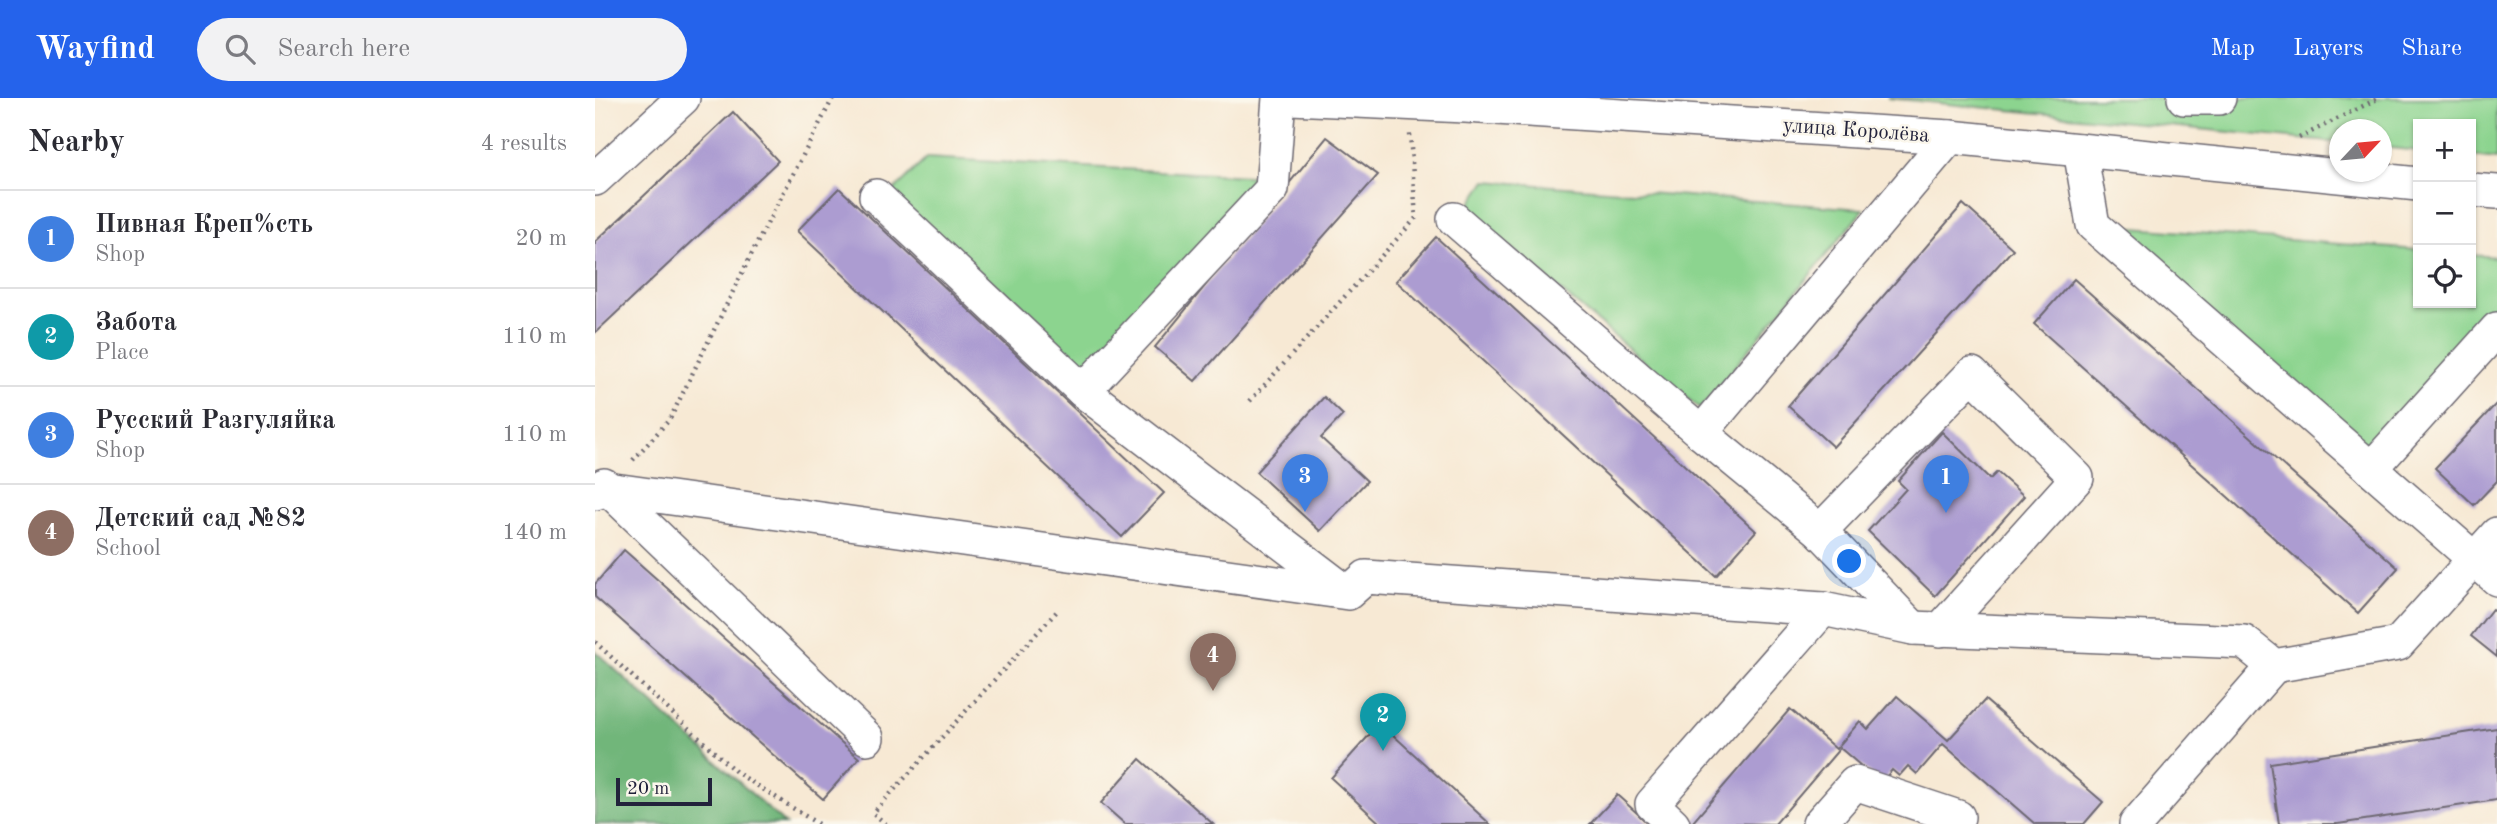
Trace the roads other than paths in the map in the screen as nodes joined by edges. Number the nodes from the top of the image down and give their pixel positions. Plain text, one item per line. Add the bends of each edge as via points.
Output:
1 (683, 98) edge
2 (1279, 98) edge
3 (1291, 98) edge
4 (2183, 98) edge
5 (2219, 98) edge
6 (1950, 138) junction
7 (2080, 150) junction
8 (595, 179) edge
9 (2413, 183) edge
10 (2476, 190) edge
11 (2497, 192) edge
12 (876, 196) dead end
13 (1454, 219) dead end
14 (2497, 329) edge
15 (1083, 391) junction
16 (1701, 433) junction
17 (2371, 469) junction
18 (599, 486) edge
19 (1820, 531) junction
20 (2497, 534) edge
21 (2485, 570) edge
22 (1348, 593) junction
23 (1823, 609) junction
24 (1926, 629) junction
25 (2274, 666) junction
26 (867, 738) dead end
27 (1958, 822) edge
28 (1673, 824) edge
29 (1819, 824) edge
30 (2136, 824) edge

1 - 8 street
2 - 15 street via 1272,189
3 - 6 street, улица Королёва
4 - 5 street
6 - 7 street, улица Королёва
6 - 16 street
7 - 9 street, улица Королёва
7 - 17 street via 2093,225
10 - 11 street
12 - 15 street
13 - 16 street
14 - 17 street
15 - 22 street
16 - 19 street
17 - 21 street
18 - 22 street
18 - 26 street
19 - 24 street
19 - 24 street via 1972,374 2077,478
20 - 21 street
21 - 25 street via 2398,644
22 - 23 street via 1366,577
23 - 24 street
23 - 28 street via 1652,804
24 - 25 street via 2244,642
25 - 30 street
27 - 29 street via 1855,783

